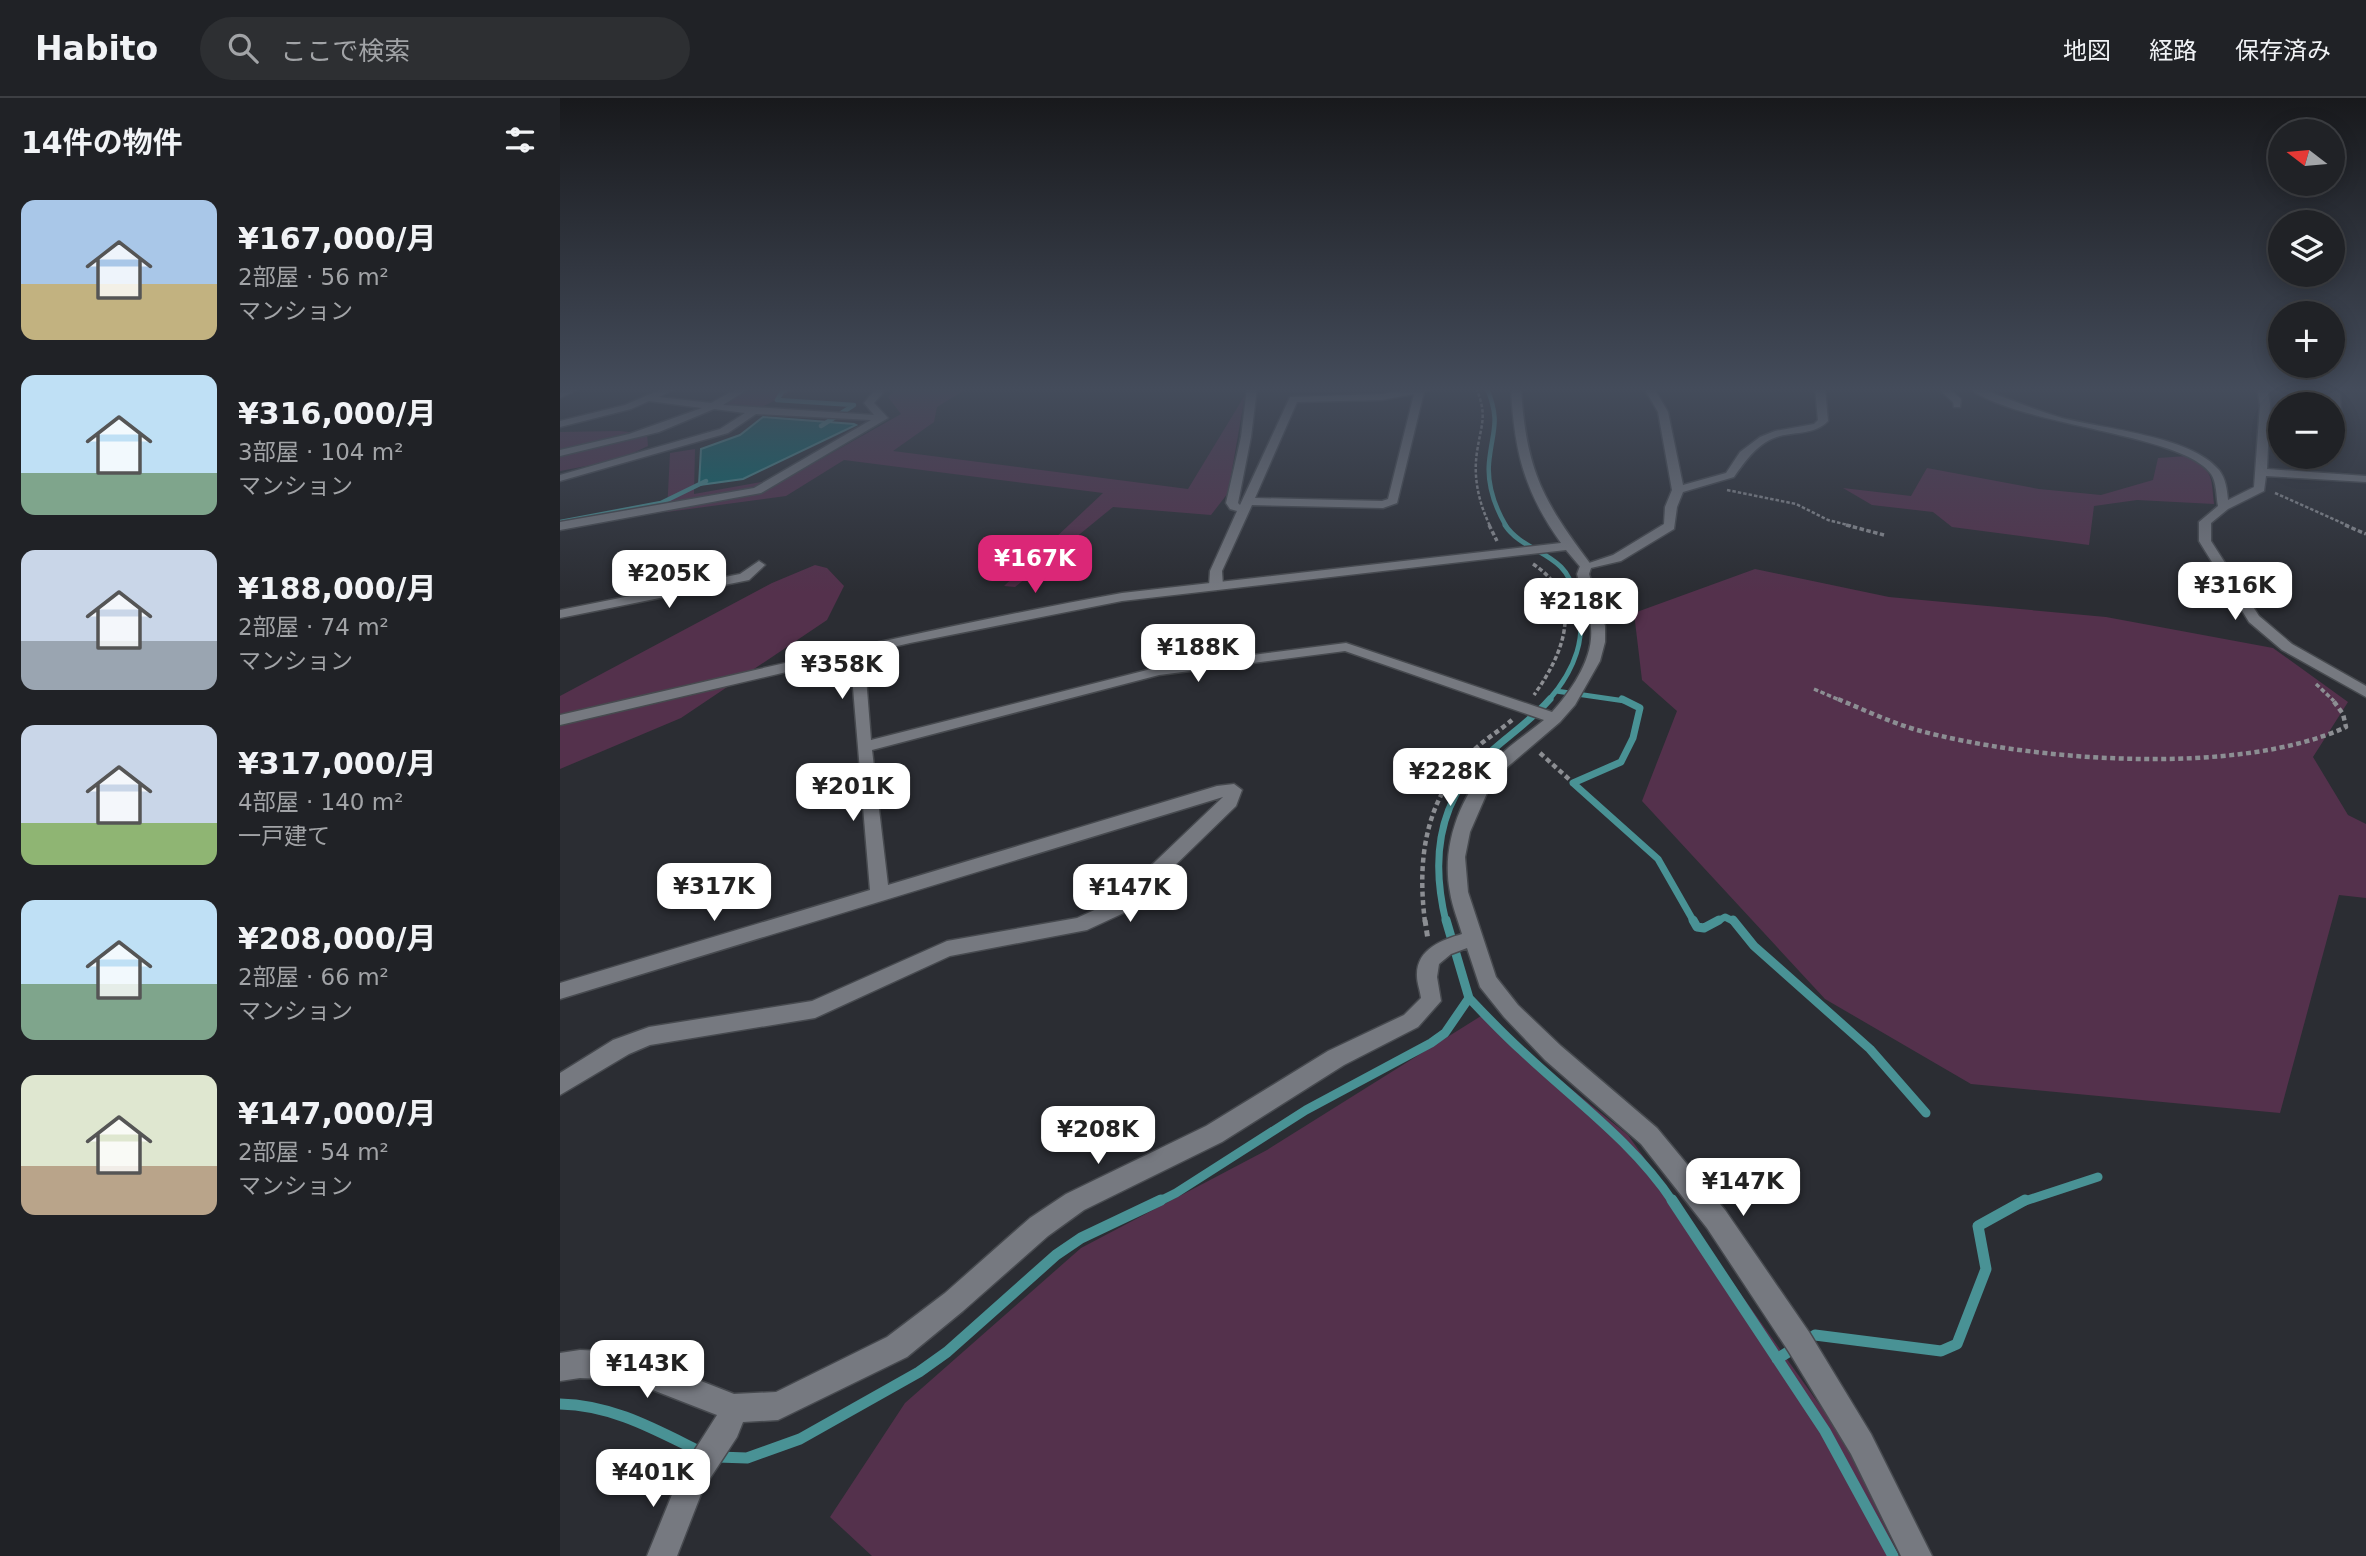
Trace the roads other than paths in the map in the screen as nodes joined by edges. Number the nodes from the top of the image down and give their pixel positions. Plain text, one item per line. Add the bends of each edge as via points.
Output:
1 (637, 456) edge
2 (817, 456) edge
3 (1242, 456) edge
4 (1267, 456) edge
5 (1406, 456) edge
6 (1524, 456) edge
7 (1672, 456) edge
8 (1743, 456) edge
9 (2193, 456) edge
10 (2261, 456) edge
11 (2263, 472) junction
12 (560, 478) edge
13 (2366, 479) edge
14 (1678, 490) junction
15 (1245, 505) junction
16 (2224, 507) junction
17 (560, 526) edge
18 (1568, 546) junction
19 (759, 565) dead end
20 (1586, 566) junction
21 (1216, 586) junction
22 (560, 614) edge
23 (857, 652) junction
24 (2366, 692) edge
25 (1555, 719) junction
26 (560, 720) edge
27 (864, 747) junction
28 (880, 894) junction
29 (1460, 943) junction
30 (560, 991) edge
31 (560, 1085) edge
32 (560, 1367) edge
33 (731, 1418) junction
34 (663, 1556) edge
35 (1917, 1556) edge

1 - 12 street
2 - 17 street via 757,491
3 - 15 street via 1232,503 1234,507
4 - 15 street
5 - 15 street via 1393,501 1383,505
6 - 18 street
7 - 14 street
8 - 14 street via 1730,475
9 - 16 street via 2219,478
10 - 11 street
11 - 13 street
11 - 16 street via 2261,487
14 - 20 street via 1665,531 1617,558
15 - 21 street via 1216,571
16 - 24 street via 2205,523 2205,541 2254,619 2297,653
18 - 20 street
18 - 21 street
19 - 22 street via 744,577
20 - 25 street via 1583,574 1598,642 1593,661
21 - 23 street via 1061,607
23 - 26 street
23 - 27 street
25 - 27 street via 1346,648 1159,671
25 - 29 street via 1483,784 1461,832 1456,857
27 - 28 street
28 - 30 street
28 - 31 street via 1234,790 1230,802 1121,906 1080,925 947,949 815,1009 649,1036
29 - 33 street via 1430,962 1431,1001 1411,1021 1336,1058 1214,1134 1074,1202 897,1347 778,1406
29 - 35 street via 1511,1011 1649,1136 1716,1219 1861,1444
32 - 33 street via 627,1366
33 - 34 street via 692,1480

